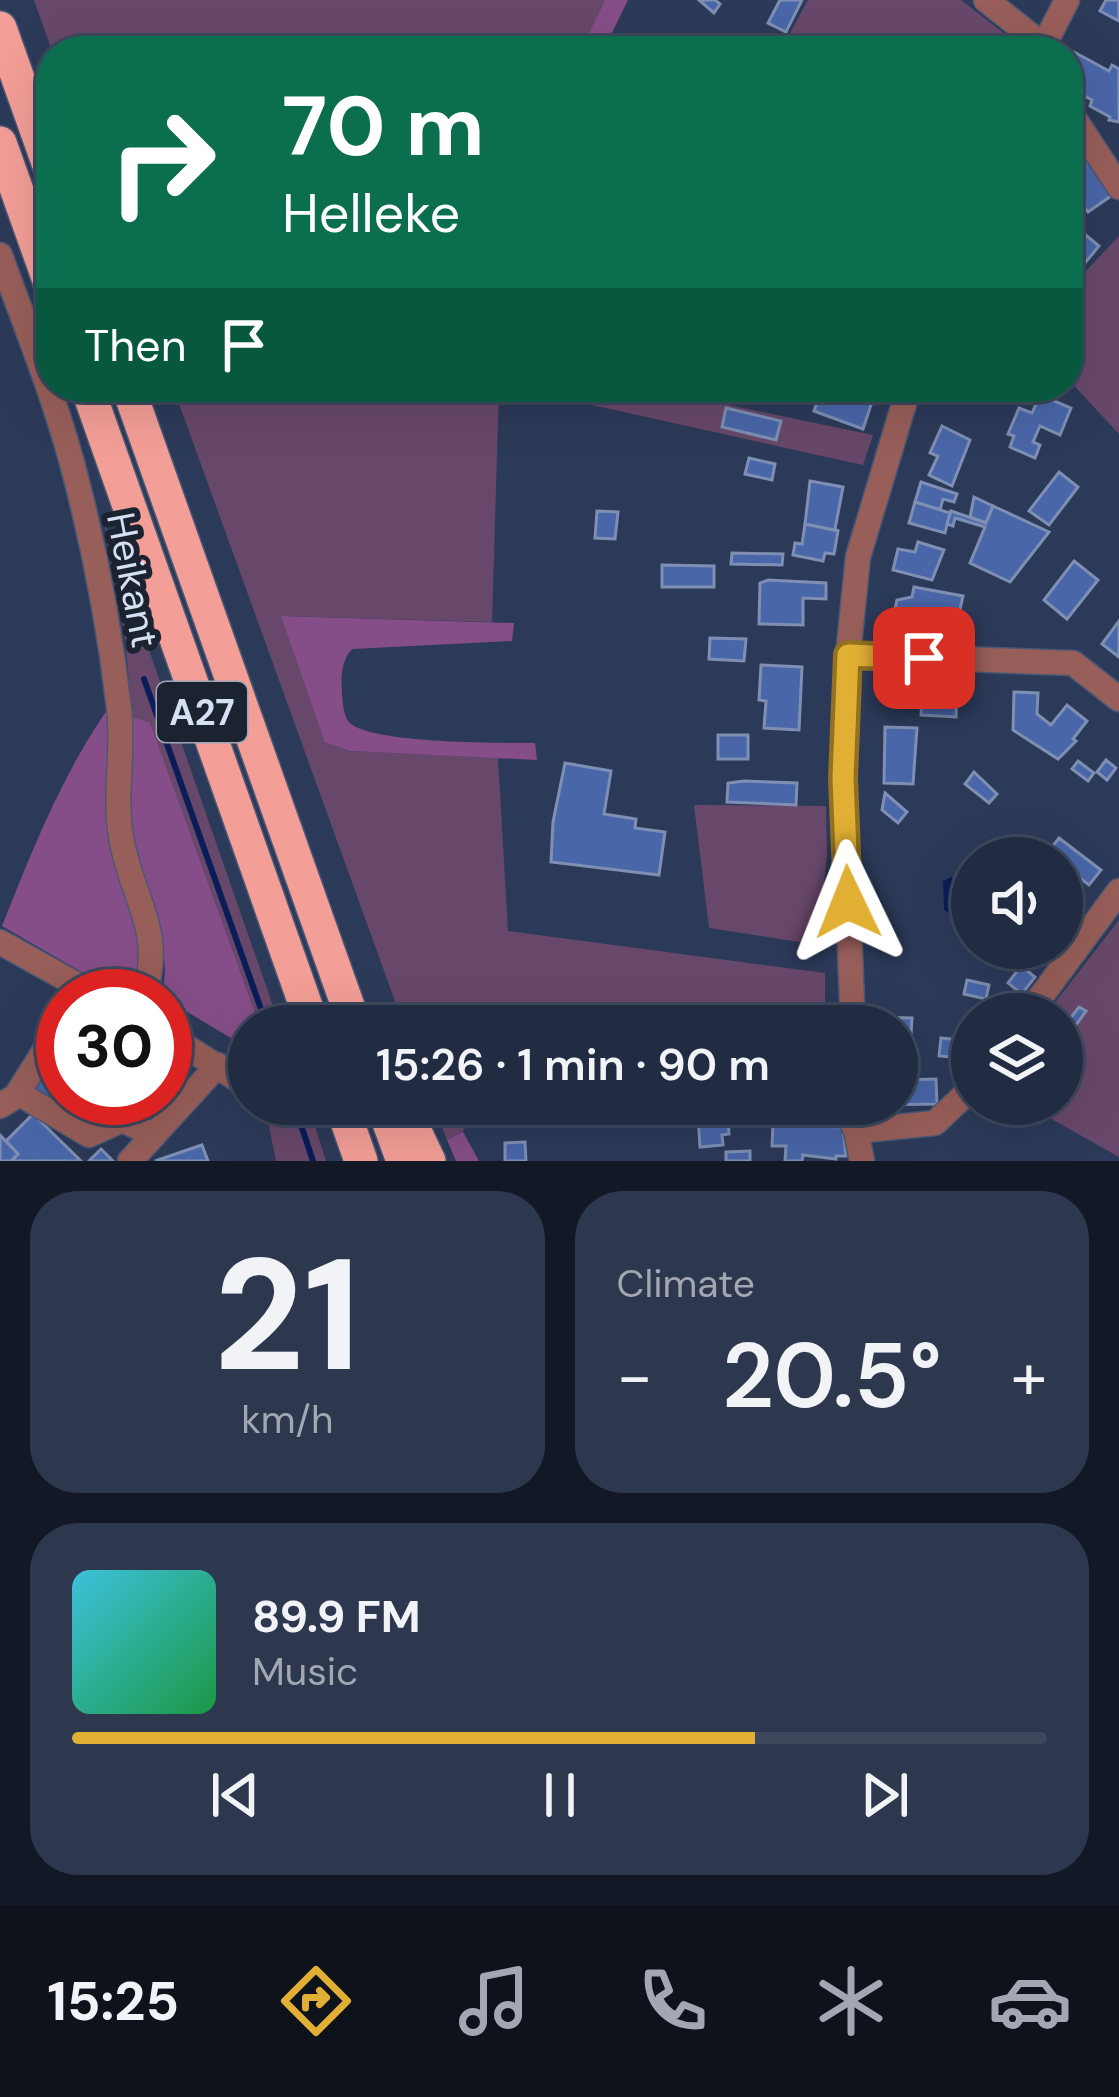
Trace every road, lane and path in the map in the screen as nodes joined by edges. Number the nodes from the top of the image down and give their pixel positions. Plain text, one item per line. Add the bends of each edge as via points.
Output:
1 (986, 0) edge
2 (1067, 0) edge
3 (0, 28) edge
4 (1027, 36) edge
5 (1049, 36) edge
6 (36, 129) edge
7 (1083, 132) edge
8 (0, 143) edge
9 (1119, 187) edge
10 (36, 244) edge
11 (0, 255) edge
12 (36, 360) edge
13 (50, 402) edge
14 (92, 402) edge
15 (133, 402) edge
16 (904, 402) edge
17 (848, 655) junction
18 (1119, 699) edge
19 (1119, 892) edge
20 (0, 942) edge
21 (45, 969) edge
22 (152, 969) edge
23 (1044, 993) edge
24 (307, 1005) edge
25 (349, 1005) edge
26 (852, 1005) edge
27 (192, 1049) edge
28 (36, 1061) edge
29 (218, 1065) junction
30 (228, 1072) edge
31 (9, 1100) edge
32 (951, 1108) edge
33 (348, 1125) edge
34 (390, 1125) edge
35 (412, 1125) edge
36 (853, 1125) edge
37 (856, 1131) junction
38 (154, 1135) junction
39 (357, 1154) edge
40 (130, 1161) edge
41 (403, 1161) edge
42 (429, 1161) edge
43 (862, 1161) edge

1 - 4 street
2 - 5 street
3 - 6 highway
7 - 9 street
8 - 10 highway
11 - 12 street, Heikant
13 - 22 street, Heikant via 99,577 120,712 121,834 153,941
14 - 24 highway, A27
15 - 25 highway, A27
16 - 17 street via 858,557
17 - 18 street via 1073,663
17 - 26 street via 843,778
19 - 23 street
20 - 21 street
27 - 29 street
28 - 31 street
29 - 30 street
29 - 38 street
31 - 38 street via 88,1135 122,1120
32 - 37 street via 935,1123
33 - 39 highway
34 - 41 highway
35 - 42 highway
36 - 37 street
37 - 43 street
38 - 40 street

